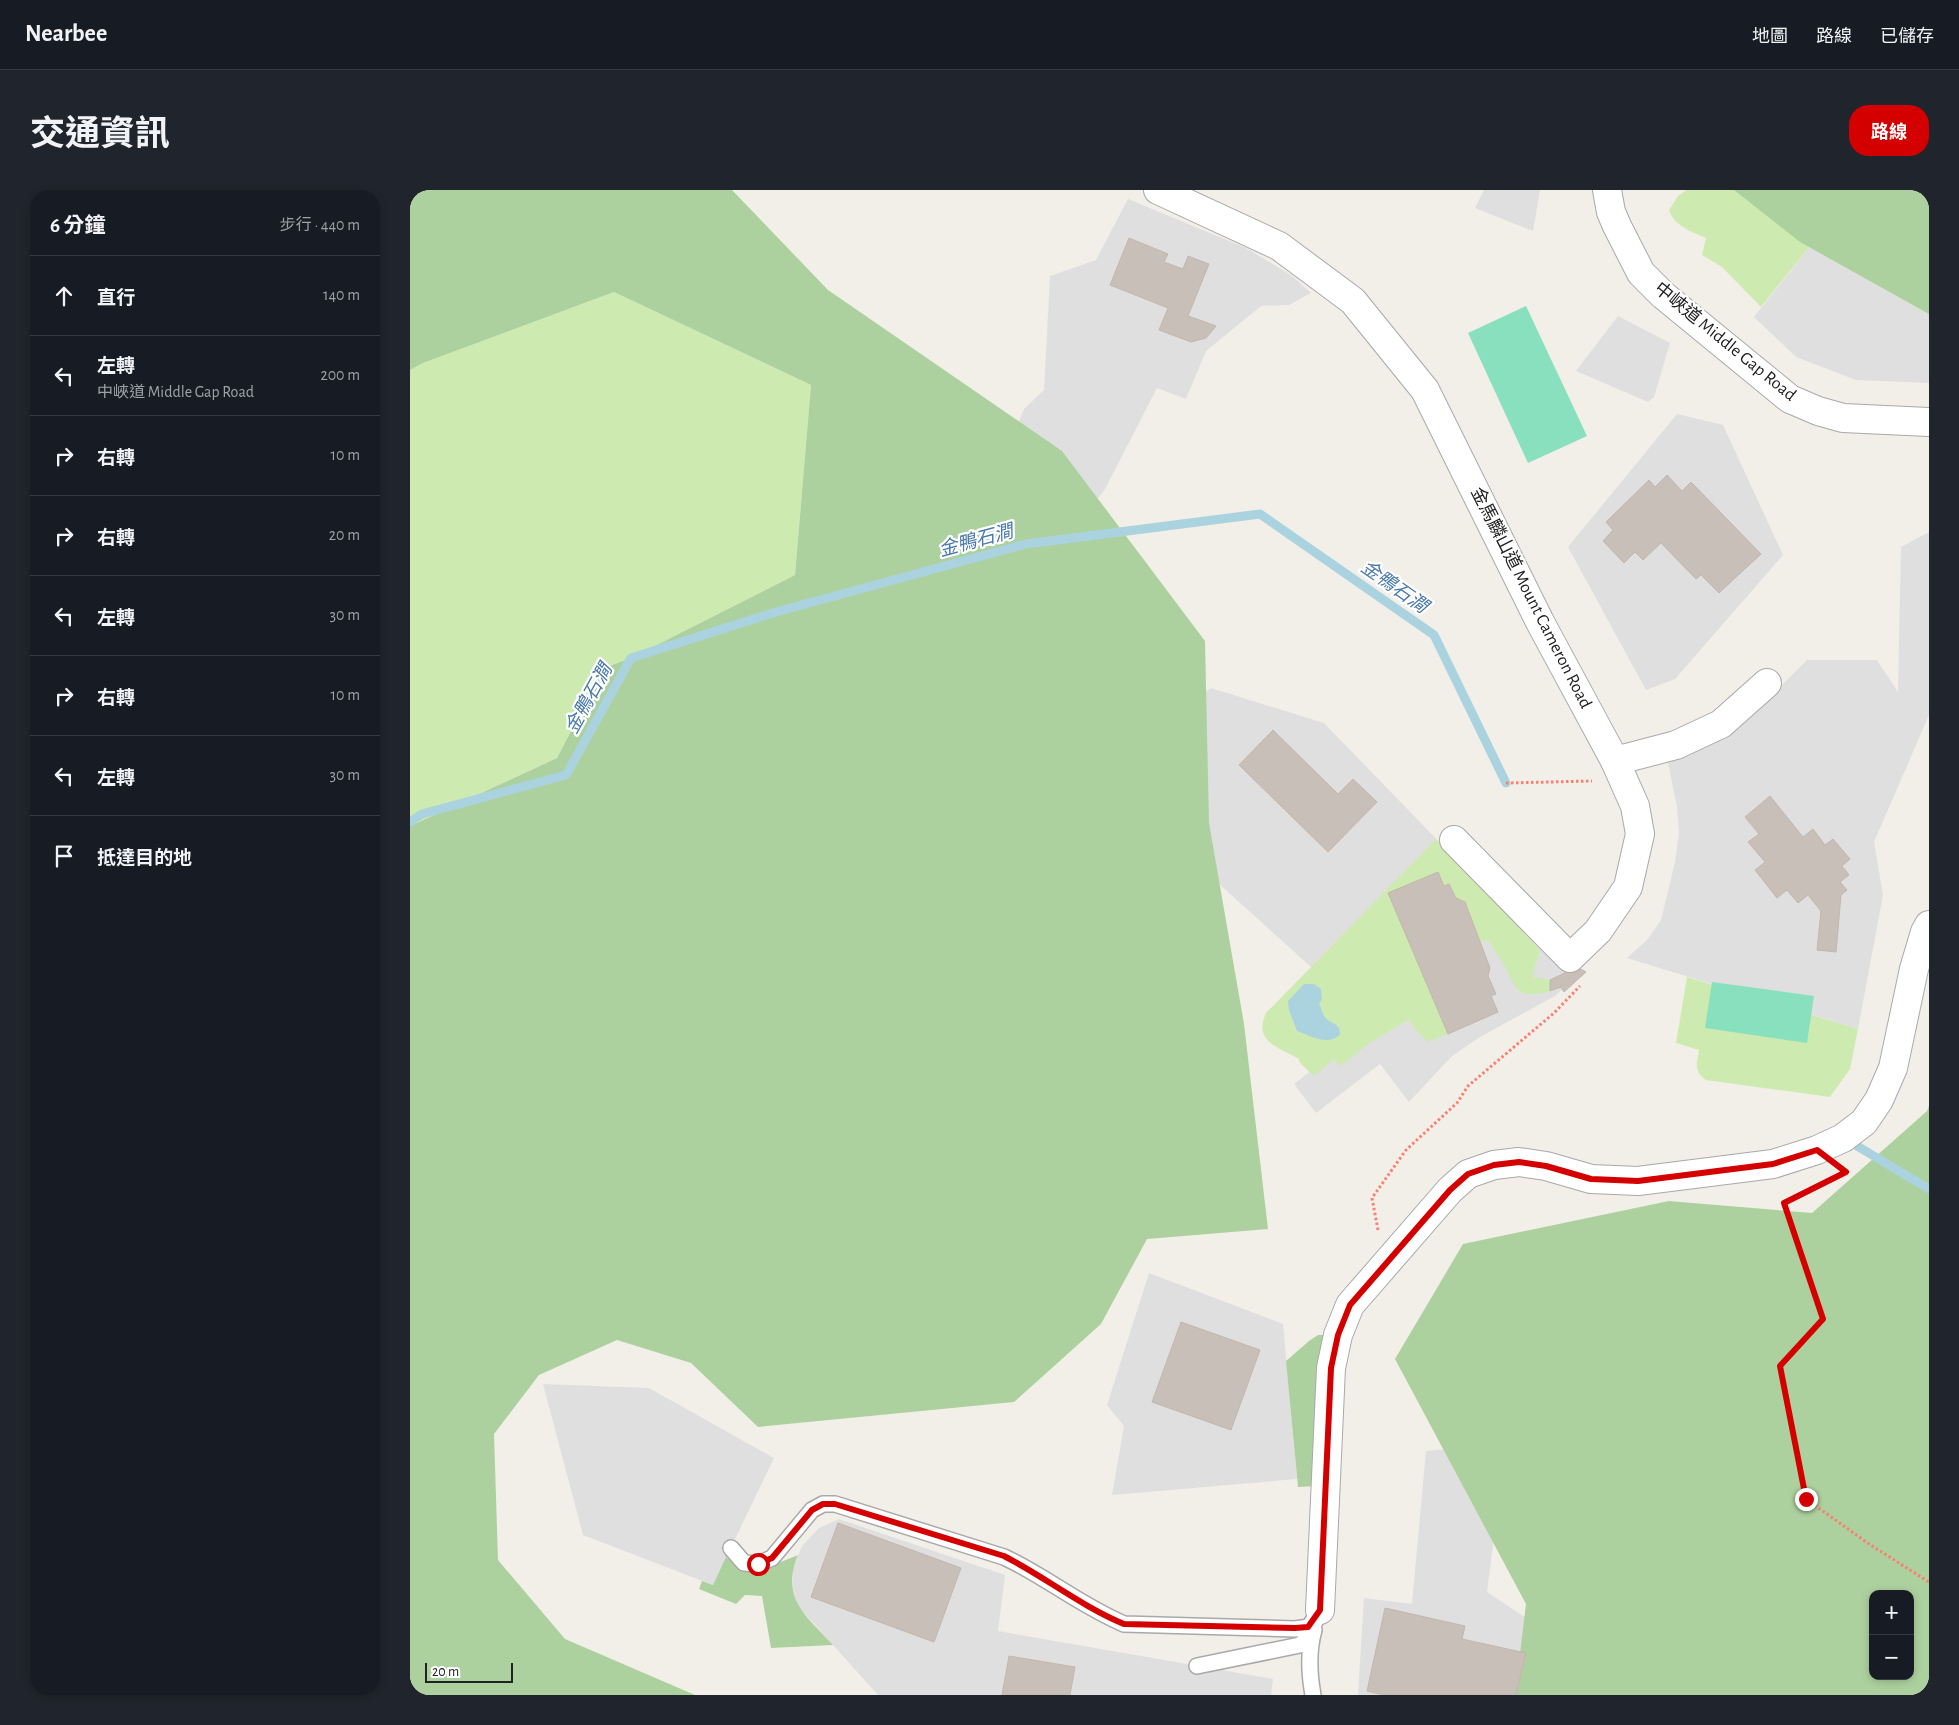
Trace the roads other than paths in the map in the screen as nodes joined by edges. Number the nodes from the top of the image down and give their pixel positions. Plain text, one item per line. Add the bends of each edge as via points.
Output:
1 (1158, 190) edge
2 (1608, 190) edge
3 (1929, 422) edge
4 (1767, 683) dead end
5 (1620, 770) junction
6 (1454, 840) dead end
7 (1929, 924) edge
8 (730, 1548) dead end
9 (1320, 1610) junction
10 (1197, 1666) dead end
11 (1313, 1695) edge

1 - 5 street, 金馬麟山道 Mount Cameron Road via 1279,246 1353,301 1426,390 1540,622
2 - 3 street, 中峽道 Middle Gap Road via 1614,219 1641,273 1663,295 1790,399 1843,418
4 - 5 street via 1722,724
5 - 6 street, 金馬麟山道 Mount Cameron Road via 1635,806 1640,834 1628,887 1598,931 1570,958
7 - 9 street via 1914,969 1893,1068 1879,1100 1864,1122 1843,1138 1773,1164 1638,1181 1591,1179 1519,1162 1494,1165 1468,1174 1450,1190 1350,1305 1338,1335 1331,1368
8 - 9 lane via 744,1563 758,1564 772,1558 812,1510 823,1504 835,1504 1004,1556 1101,1614 1124,1624 1295,1628 1308,1627
9 - 10 lane via 1308,1638 1300,1645
9 - 11 lane via 1310,1644

